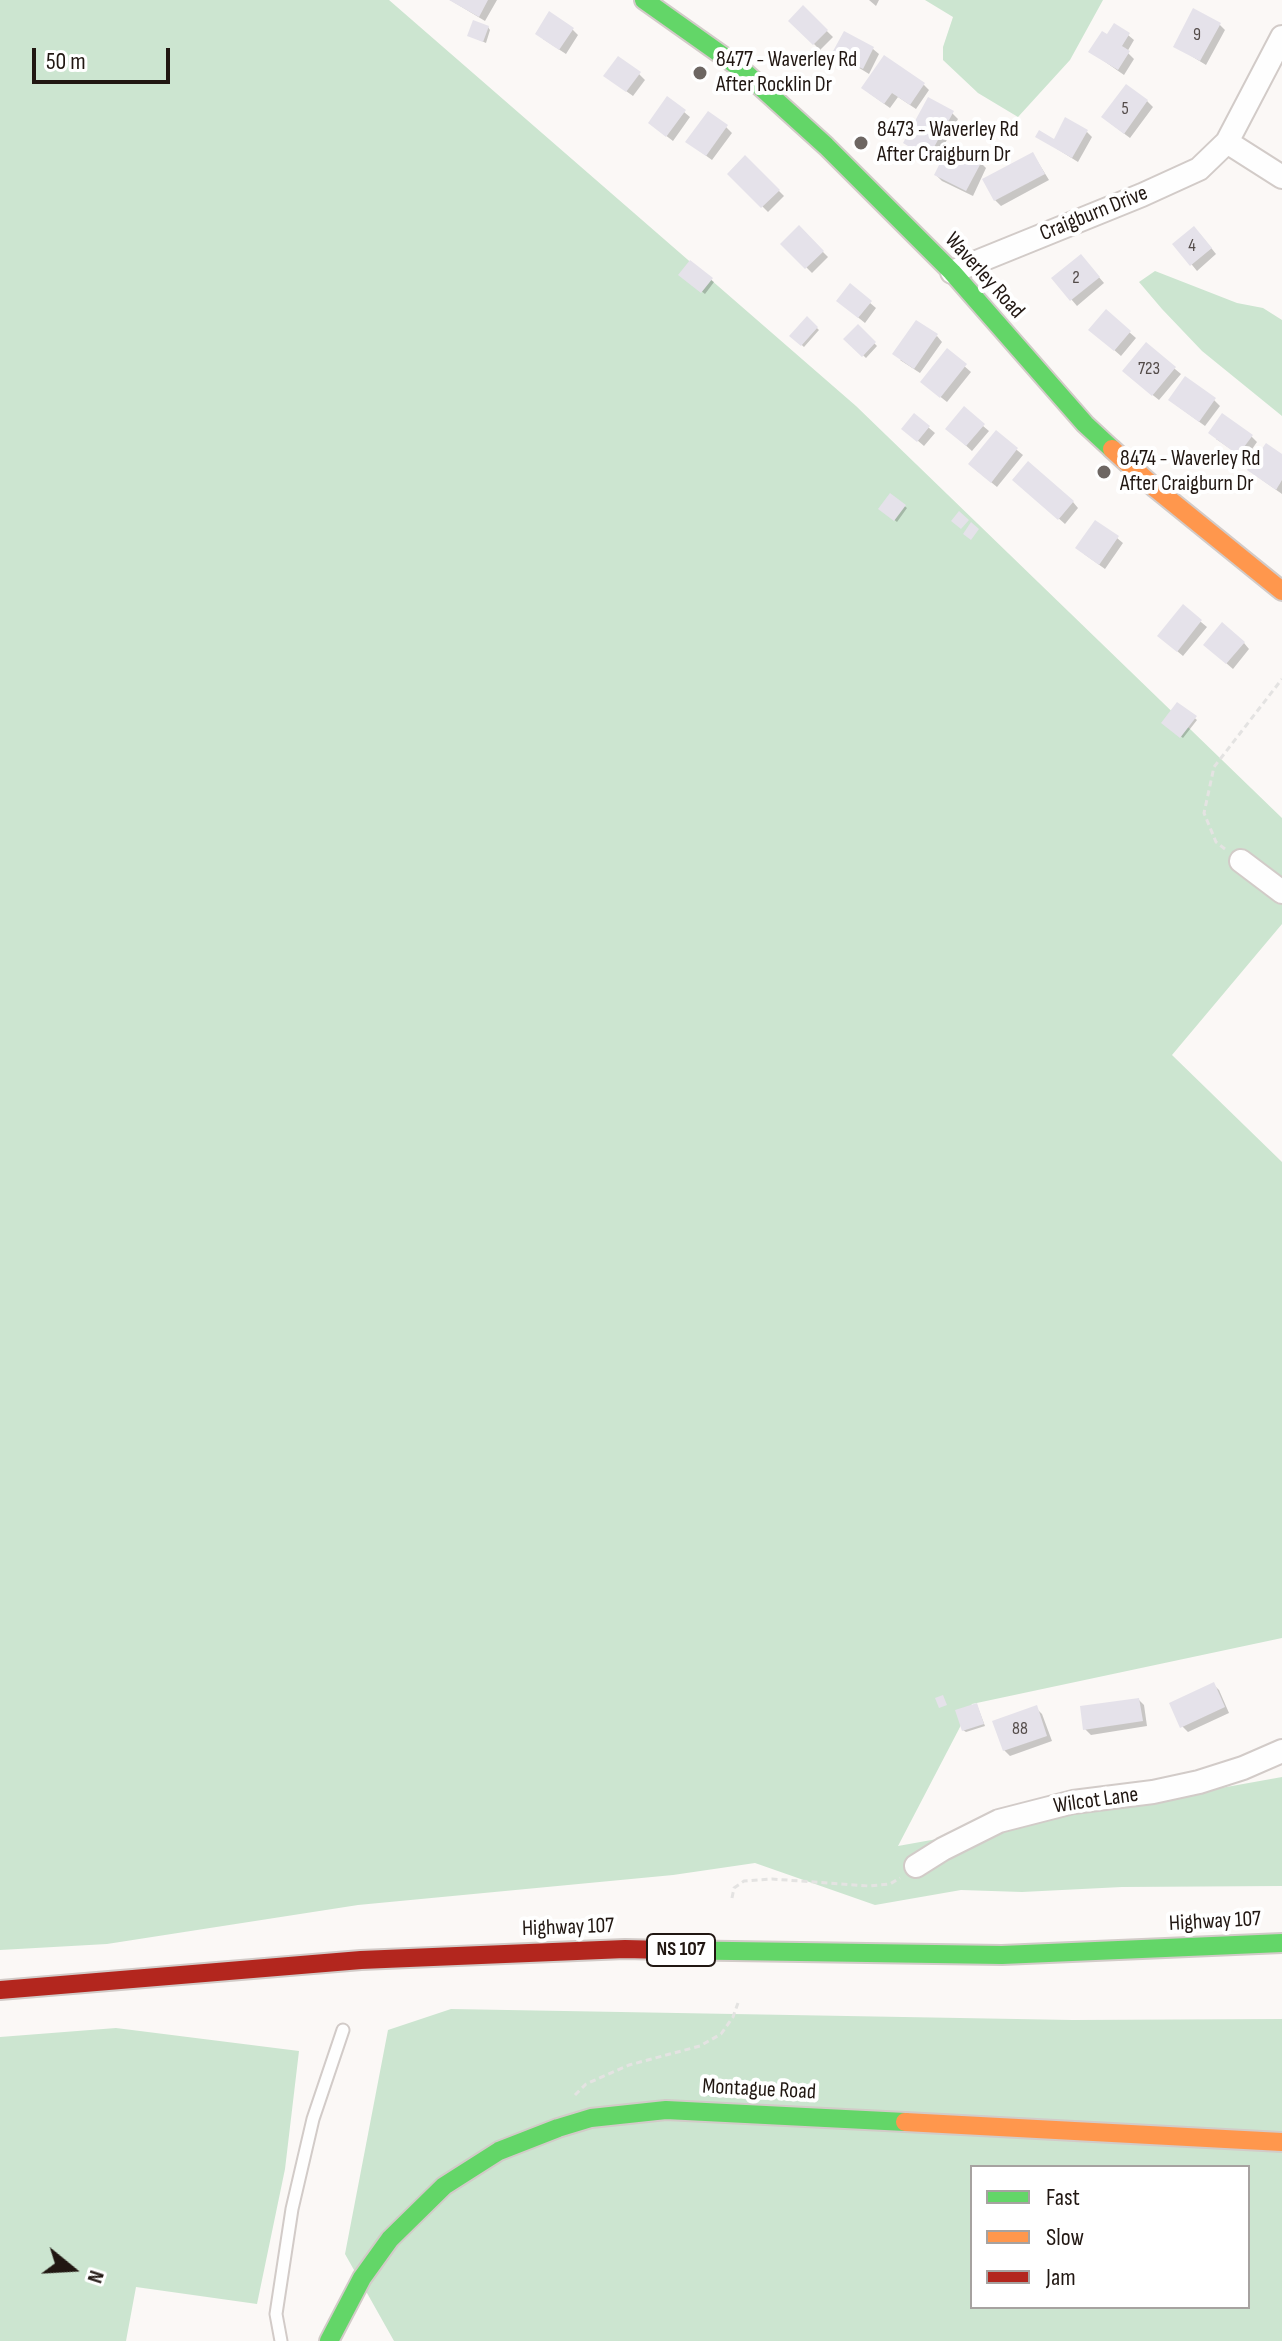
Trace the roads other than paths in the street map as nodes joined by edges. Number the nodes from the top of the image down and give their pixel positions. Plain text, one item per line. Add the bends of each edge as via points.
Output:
1 (644, 0) edge
2 (1282, 37) edge
3 (1227, 142) junction
4 (1282, 177) edge
5 (952, 272) junction
6 (1282, 591) edge
7 (1241, 861) road end
8 (1282, 892) edge
9 (1282, 1751) edge
10 (916, 1866) road end
11 (1235, 1926) dead end
12 (1282, 1943) edge
13 (1002, 1955) junction
14 (1221, 1964) dead end
15 (0, 1990) edge
16 (343, 2030) dead end
17 (1282, 2142) edge
18 (281, 2341) edge
19 (329, 2341) edge

1 - 5 main road, Waverley Road via 740,68
2 - 3 street, Craigburn Drive
3 - 4 street
3 - 5 street, Craigburn Drive via 1187,175
5 - 6 main road, Waverley Road via 1085,424
7 - 8 street
9 - 10 street, Wilcot Lane via 1176,1788 1073,1802 999,1821
11 - 13 main road
12 - 13 main road, Highway 107 / NS 107
13 - 14 main road via 1099,1964
13 - 15 main road, Highway 107 / NS 107 via 625,1949 361,1960
16 - 18 lane via 313,2119 292,2209 276,2314
17 - 19 main road, Montague Road via 730,2112 666,2110 591,2118 499,2151 444,2186 390,2239 362,2278

